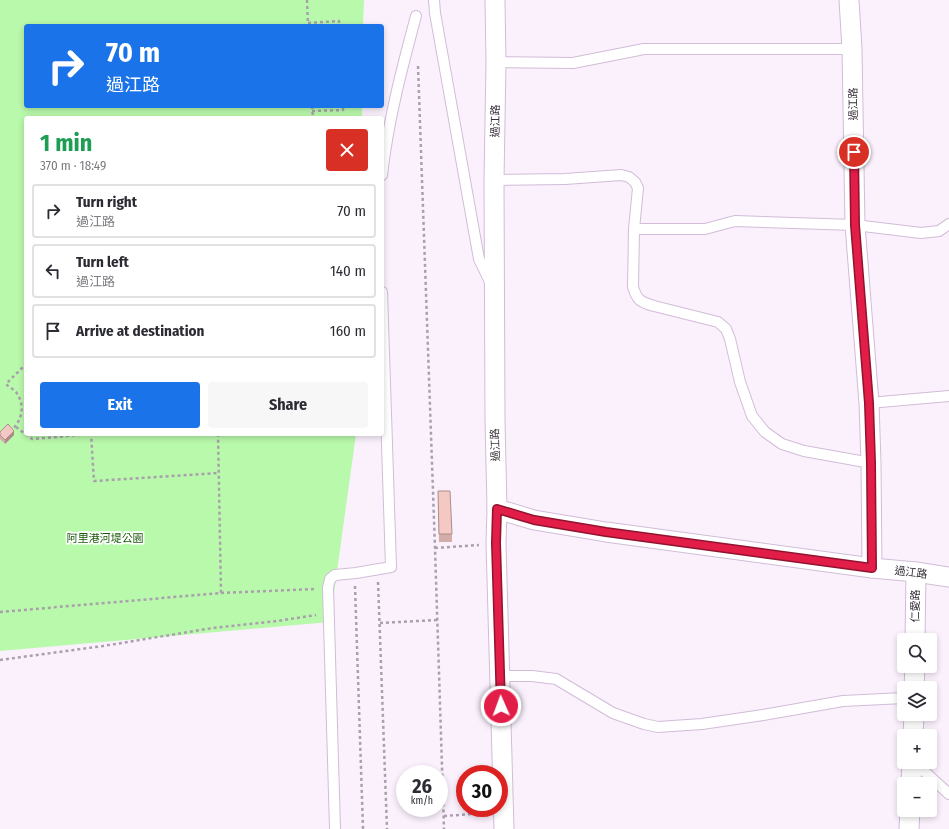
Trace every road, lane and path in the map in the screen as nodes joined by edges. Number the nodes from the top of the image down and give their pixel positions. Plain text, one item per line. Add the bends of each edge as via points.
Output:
1 (307, 0) edge
2 (434, 0) edge
3 (495, 0) edge
4 (849, 0) edge
5 (416, 16) dead end
6 (308, 24) edge
7 (339, 24) edge
8 (852, 49) junction
9 (496, 62) junction
10 (418, 64) dead end
11 (343, 108) edge
12 (312, 111) joint
13 (312, 116) edge
14 (384, 159) edge
15 (494, 180) junction
16 (949, 224) edge
17 (855, 225) junction
18 (634, 229) junction
19 (494, 291) junction
20 (384, 353) edge
21 (24, 366) edge
22 (949, 396) edge
23 (869, 403) junction
24 (16, 427) junction
25 (24, 433) edge
26 (28, 436) edge
27 (67, 436) edge
28 (91, 436) edge
29 (218, 436) edge
30 (5, 437) edge
31 (871, 463) junction
32 (219, 473) junction
33 (497, 509) junction
34 (480, 544) dead end
35 (435, 548) junction
36 (872, 568) junction
37 (378, 570) junction
38 (916, 572) junction
39 (356, 573) junction
40 (949, 577) edge
41 (378, 583) junction
42 (371, 584) dead end
43 (355, 586) junction
44 (328, 588) junction
45 (221, 593) junction
46 (0, 612) edge
47 (329, 613) junction
48 (437, 620) junction
49 (380, 623) junction
50 (915, 633) edge
51 (0, 660) edge
52 (500, 676) junction
53 (897, 698) edge
54 (442, 765) edge
55 (921, 769) edge
56 (949, 794) edge
57 (444, 817) edge
58 (910, 817) edge
59 (335, 829) edge
60 (363, 829) edge
61 (387, 829) edge
62 (444, 829) edge
63 (504, 829) edge
64 (909, 829) edge

1 - 6 path
2 - 19 lane via 479,259
3 - 9 street, 過江路
4 - 8 street, 過江路
5 - 14 lane
6 - 7 path via 339,21
8 - 9 lane via 644,49 573,63
8 - 17 street, 過江路
9 - 15 street, 過江路
10 - 35 path
11 - 12 path
12 - 13 path
15 - 18 lane via 621,175 629,177 638,188
15 - 19 street, 過江路
16 - 17 lane via 939,231 921,233
17 - 18 lane via 735,221 705,229
17 - 23 street, 過江路
18 - 31 lane via 633,287 636,296 645,303 718,322 726,329 752,416 765,432 782,444 804,451
19 - 33 street, 過江路
20 - 37 lane via 391,568
21 - 24 path via 6,384 20,400 22,412
22 - 23 lane
23 - 31 street, 過江路
24 - 25 path
24 - 30 path
26 - 27 path via 32,439
28 - 32 path via 94,481
29 - 32 path
31 - 36 street, 過江路
32 - 45 path
33 - 36 street, 過江路 via 534,520 606,532
33 - 52 street
34 - 35 path
35 - 48 path
36 - 38 street, 過江路
37 - 39 lane
37 - 41 path
38 - 40 street, 過江路
38 - 50 street, 仁愛路
39 - 43 path
39 - 44 lane via 335,575 330,579
41 - 42 path
41 - 49 path
43 - 44 path
43 - 60 path
44 - 45 path
44 - 47 lane
45 - 46 path
47 - 51 path
47 - 59 lane
48 - 49 path
48 - 54 path
49 - 61 path
52 - 53 lane via 556,679 613,713 658,727 702,724 843,701
52 - 63 street
55 - 56 lane
57 - 62 path
58 - 64 street

